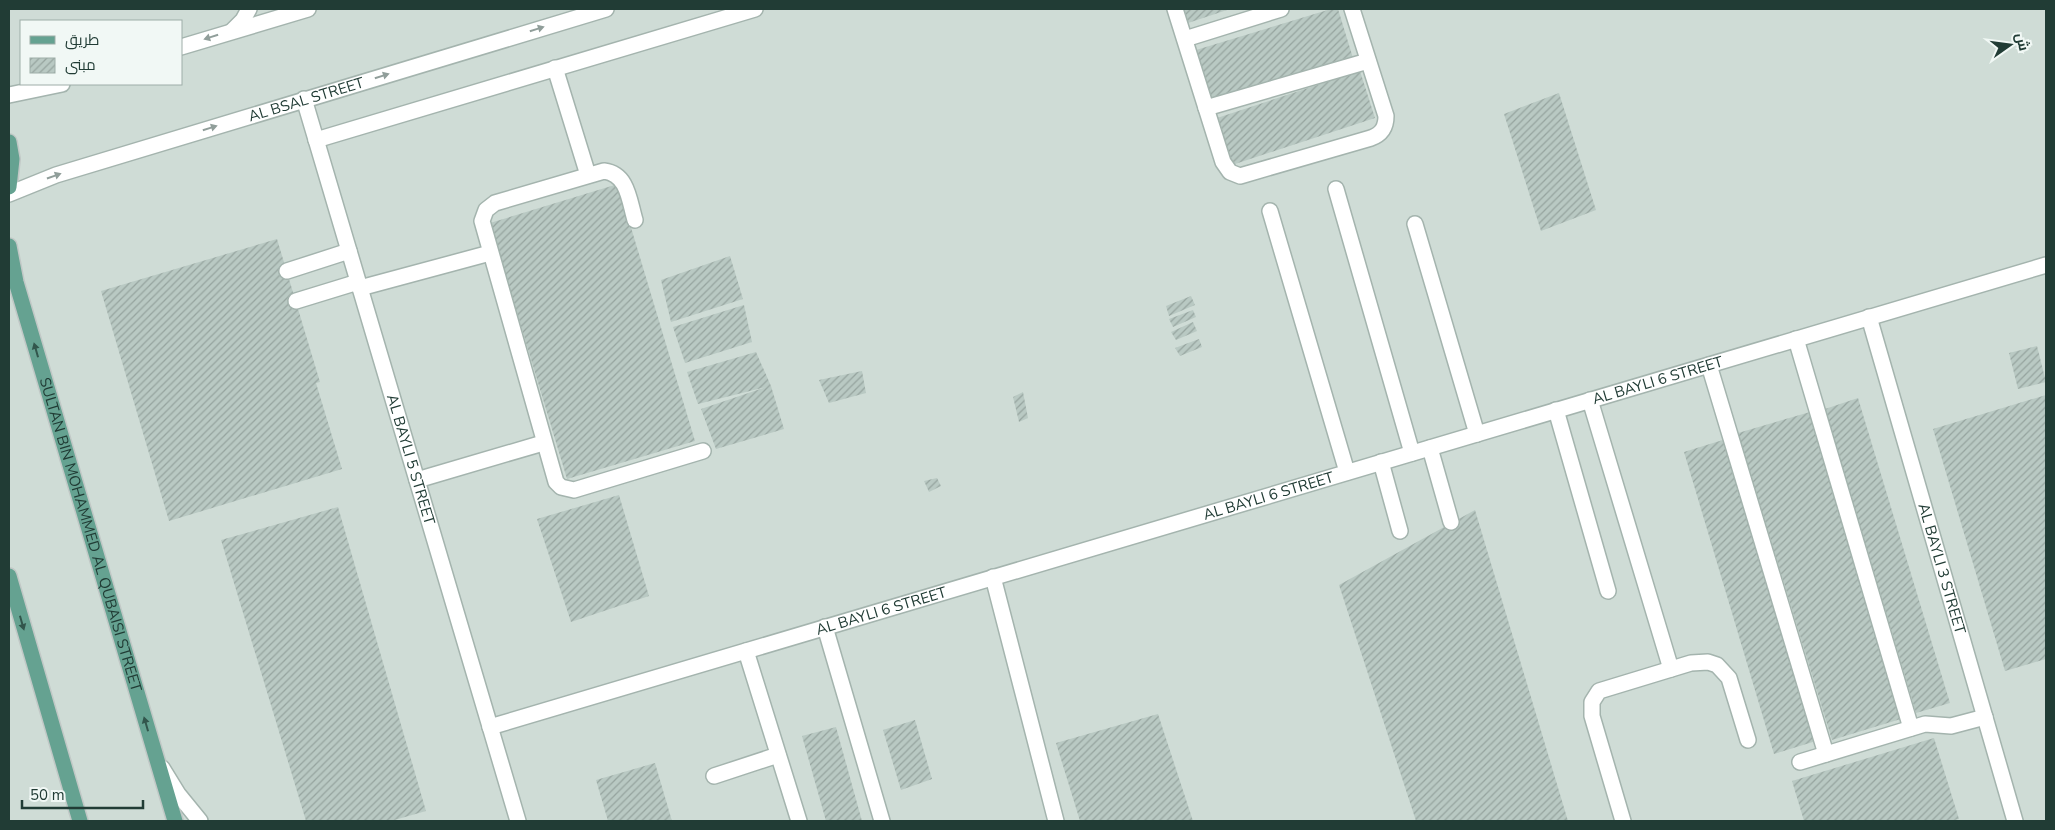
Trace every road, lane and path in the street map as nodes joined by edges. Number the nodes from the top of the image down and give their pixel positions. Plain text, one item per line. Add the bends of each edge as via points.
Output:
1 (249, 9) edge
2 (308, 9) edge
3 (606, 9) edge
4 (755, 9) edge
5 (1175, 9) edge
6 (1281, 9) edge
7 (1352, 9) edge
8 (232, 31) junction
9 (1184, 39) junction
10 (182, 47) edge
11 (1368, 61) junction
12 (555, 68) junction
13 (57, 85) edge
14 (9, 95) edge
15 (304, 99) junction
16 (1206, 108) junction
17 (316, 140) junction
18 (9, 142) edge
19 (588, 176) junction
20 (9, 187) edge
21 (1336, 189) dead end
22 (9, 194) edge
23 (1270, 211) dead end
24 (634, 220) dead end
25 (1415, 224) dead end
26 (9, 246) edge
27 (349, 251) junction
28 (490, 253) junction
29 (2046, 265) edge
30 (287, 271) dead end
31 (359, 285) junction
32 (296, 301) dead end
33 (1868, 317) junction
34 (1796, 339) junction
35 (1709, 365) junction
36 (1590, 400) junction
37 (1556, 410) junction
38 (1477, 434) junction
39 (543, 443) junction
40 (1430, 448) junction
41 (703, 451) dead end
42 (1412, 453) junction
43 (1381, 462) junction
44 (1347, 472) junction
45 (417, 480) junction
46 (1451, 522) dead end
47 (1400, 531) dead end
48 (9, 576) edge
49 (993, 577) junction
50 (1608, 591) dead end
51 (825, 628) junction
52 (746, 651) junction
53 (1671, 668) junction
54 (1985, 717) junction
55 (490, 727) junction
56 (1911, 728) junction
57 (1748, 740) dead end
58 (1826, 754) junction
59 (778, 755) junction
60 (156, 758) junction
61 (1800, 762) dead end
62 (714, 776) dead end
63 (80, 821) edge
64 (175, 821) edge
65 (200, 821) edge
66 (518, 821) edge
67 (799, 821) edge
68 (882, 821) edge
69 (1056, 821) edge
70 (1622, 821) edge
71 (2015, 821) edge

1 - 8 street
2 - 8 street
15 -> 3 street, AL BSAL STREET
4 - 12 street
5 - 9 street
6 - 9 street
7 - 11 street
8 -> 10 street
9 - 16 street
11 - 16 street
11 - 16 street via 1386,116 1381,132 1371,138 1246,175 1235,174 1226,168
12 - 17 street
12 - 19 street
13 - 14 street
15 - 17 street, AL BAYLI 5 STREET
22 -> 15 street, AL BSAL STREET via 56,175
17 - 27 street, AL BAYLI 5 STREET
18 - 20 main road via 12,159
19 - 24 street via 604,171 622,180
19 - 28 street via 490,206 482,222
21 - 42 street
23 - 44 street
25 - 38 street
60 -> 26 main road, SULTAN BIN MOHAMMED AL QUBAISI STREET via 18,292
27 - 30 street
27 - 31 street, AL BAYLI 5 STREET
28 - 31 street
28 - 39 street
29 - 33 street, AL BAYLI 6 STREET
31 - 32 street
31 - 45 street, AL BAYLI 5 STREET
33 - 34 street, AL BAYLI 6 STREET
33 - 54 street, AL BAYLI 3 STREET
34 - 35 street, AL BAYLI 6 STREET
34 - 56 street
35 - 36 street, AL BAYLI 6 STREET
35 - 58 street
36 - 37 street, AL BAYLI 6 STREET
36 - 53 street
37 - 38 street, AL BAYLI 6 STREET
37 - 50 street
38 - 40 street, AL BAYLI 6 STREET
39 - 41 street via 556,482 560,487 574,490
39 - 45 street
40 - 42 street, AL BAYLI 6 STREET
40 - 46 street
42 - 43 street, AL BAYLI 6 STREET
43 - 44 street, AL BAYLI 6 STREET
43 - 47 street
44 - 49 street, AL BAYLI 6 STREET
45 - 55 street, AL BAYLI 5 STREET
48 -> 63 main road
49 - 51 street, AL BAYLI 6 STREET
49 - 69 street
51 - 52 street, AL BAYLI 6 STREET
51 - 68 street
52 - 55 street, AL BAYLI 6 STREET
52 - 59 street
53 - 57 street via 1700,661 1717,665 1724,671 1732,686
53 - 70 street via 1605,688 1592,702 1592,716
54 - 56 street via 1951,726 1932,723
54 - 71 street, AL BAYLI 3 STREET
55 - 66 street, AL BAYLI 5 STREET
56 - 58 street
58 - 61 street
59 - 62 street
59 - 67 street
60 - 64 main road, SULTAN BIN MOHAMMED AL QUBAISI STREET
60 - 65 street via 178,794

